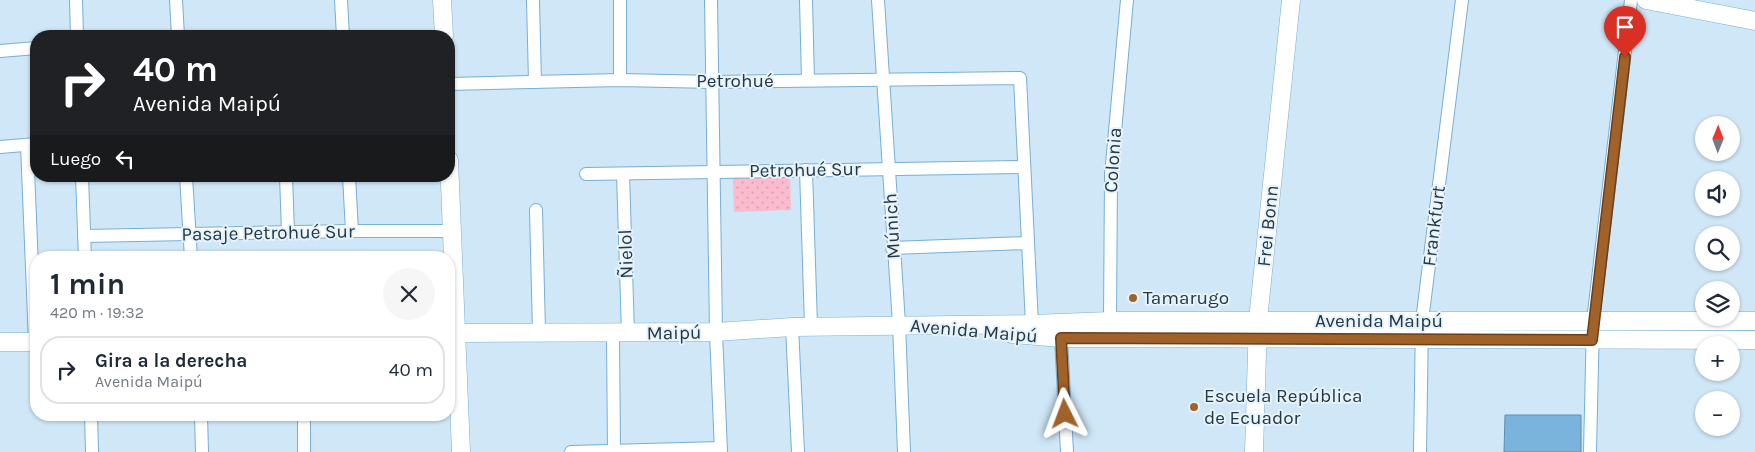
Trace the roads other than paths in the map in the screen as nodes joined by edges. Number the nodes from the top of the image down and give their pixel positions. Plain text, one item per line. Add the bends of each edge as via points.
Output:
1 (76, 0) edge
2 (176, 0) edge
3 (341, 0) edge
4 (442, 0) edge
5 (533, 0) edge
6 (620, 0) edge
7 (712, 0) edge
8 (806, 0) edge
9 (878, 0) edge
10 (1127, 0) edge
11 (1292, 0) edge
12 (1462, 0) edge
13 (1631, 0) edge
14 (1646, 0) edge
15 (1755, 21) edge
16 (77, 30) edge
17 (178, 30) edge
18 (343, 30) edge
19 (444, 30) edge
20 (30, 48) edge
21 (0, 51) edge
22 (883, 79) junction
23 (620, 80) junction
24 (808, 80) junction
25 (535, 82) junction
26 (714, 82) junction
27 (455, 84) edge
28 (30, 144) edge
29 (0, 148) edge
30 (1024, 167) junction
31 (889, 168) junction
32 (806, 170) junction
33 (714, 171) junction
34 (586, 174) dead end
35 (624, 174) junction
36 (33, 182) edge
37 (82, 182) edge
38 (186, 182) edge
39 (286, 182) edge
40 (349, 182) edge
41 (450, 182) edge
42 (536, 210) dead end
43 (352, 231) junction
44 (452, 231) junction
45 (288, 232) junction
46 (190, 235) junction
47 (84, 236) junction
48 (1028, 243) junction
49 (892, 248) junction
50 (34, 251) edge
51 (85, 251) edge
52 (191, 251) edge
53 (452, 251) edge
54 (1110, 320) junction
55 (1258, 320) junction
56 (1422, 321) junction
57 (1593, 321) junction
58 (1755, 321) edge
59 (899, 324) junction
60 (1032, 324) junction
61 (792, 326) junction
62 (811, 326) junction
63 (539, 332) junction
64 (716, 332) junction
65 (455, 333) edge
66 (621, 333) junction
67 (1061, 338) junction
68 (1257, 340) junction
69 (1421, 340) junction
70 (1592, 340) junction
71 (1755, 340) edge
72 (0, 342) edge
73 (30, 342) edge
74 (455, 373) edge
75 (91, 421) edge
76 (200, 421) edge
77 (304, 421) edge
78 (721, 450) edge
79 (92, 452) edge
80 (202, 452) edge
81 (304, 452) edge
82 (461, 452) edge
83 (571, 452) edge
84 (614, 452) edge
85 (798, 452) edge
86 (904, 452) edge
87 (1066, 452) edge
88 (1254, 452) edge
89 (1420, 452) edge
90 (1590, 452) edge

1 - 16 street
2 - 17 street
3 - 18 street
4 - 19 street
5 - 25 street
6 - 23 street
7 - 26 street
8 - 24 street
9 - 22 street, Múnich
10 - 54 street, Colonia via 1111,175
11 - 55 street, Frei Bonn
12 - 56 street, Frankfurt
13 - 57 street
14 - 15 street
20 - 21 street
22 - 24 street, Petrohué
22 - 30 street, Petrohué via 1020,78
22 - 31 street, Múnich
23 - 25 street, Petrohué
23 - 26 street, Petrohué
24 - 26 street, Petrohué
25 - 27 street, Petrohué
26 - 33 street
28 - 29 street
30 - 31 street, Petrohué Sur
30 - 48 street
31 - 32 street, Petrohué Sur
31 - 49 street, Múnich
32 - 33 street, Petrohué Sur
32 - 62 street
33 - 35 street, Petrohué Sur
33 - 64 street
34 - 35 street, Petrohué Sur
35 - 66 street, Ñielol
36 - 50 street
37 - 47 street
38 - 46 street
39 - 45 street
40 - 43 street
41 - 44 street
42 - 63 street
43 - 44 street, Pasaje Petrohué Sur
43 - 45 street, Pasaje Petrohué Sur
44 - 53 street
45 - 46 street, Pasaje Petrohué Sur
46 - 47 street, Pasaje Petrohué Sur
46 - 52 street
47 - 51 street
48 - 49 street
48 - 60 street
49 - 59 street, Múnich
54 - 55 street, Avenida Maipú
54 - 60 street, Avenida Maipú
55 - 56 street, Avenida Maipú
55 - 68 street, Frei Bonn
56 - 57 street, Avenida Maipú
56 - 69 street, Frankfurt
57 - 58 street, Avenida Maipú
57 - 70 street
59 - 60 street, Avenida Maipú
59 - 62 street, Maipú
59 - 67 street, Avenida Maipú
59 - 86 street, Múnich
61 - 62 street, Maipú
61 - 64 street, Maipú
61 - 85 street
63 - 65 street, Maipú
63 - 66 street, Maipú
64 - 66 street, Maipú
64 - 78 street
66 - 84 street, Ñielol
67 - 68 street, Avenida Maipú
67 - 87 street
68 - 69 street, Avenida Maipú
68 - 88 street, Frei Bonn
69 - 70 street, Avenida Maipú
69 - 89 street, Frankfurt
70 - 71 street, Avenida Maipú
70 - 90 street
72 - 73 street
74 - 82 street
75 - 79 street
76 - 80 street
77 - 81 street
78 - 84 street
83 - 84 street

